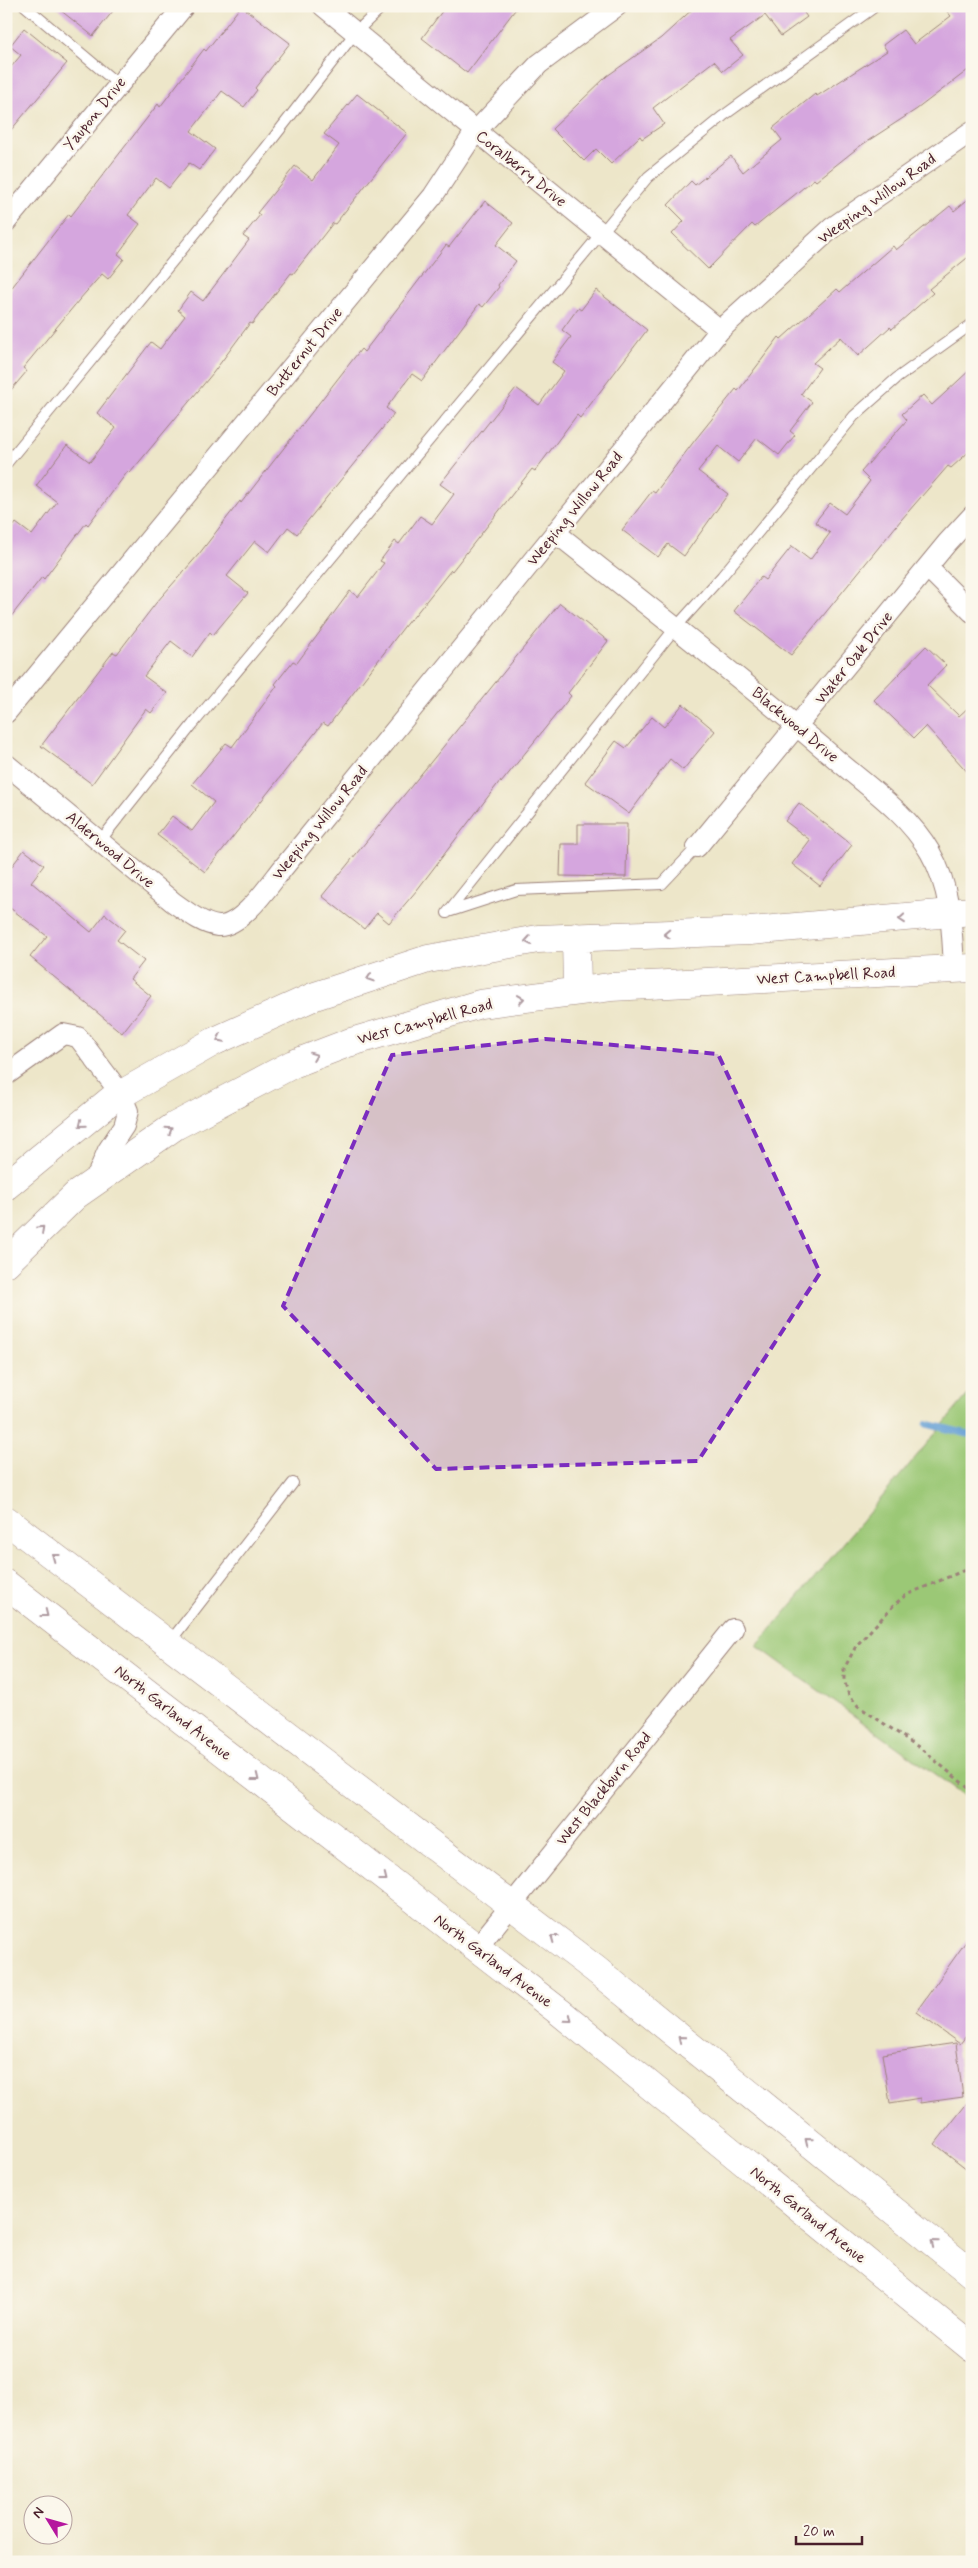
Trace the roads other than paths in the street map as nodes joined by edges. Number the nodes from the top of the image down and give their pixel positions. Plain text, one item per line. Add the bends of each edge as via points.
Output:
1 (25, 6) edge
2 (184, 6) edge
3 (323, 6) edge
4 (383, 6) edge
5 (617, 6) edge
6 (876, 6) edge
7 (355, 33) junction
8 (119, 85) junction
9 (972, 131) edge
10 (475, 132) junction
11 (6, 222) edge
12 (600, 232) junction
13 (972, 324) edge
14 (720, 330) junction
15 (6, 464) edge
16 (972, 516) edge
17 (556, 533) junction
18 (928, 568) junction
19 (972, 612) edge
20 (676, 627) junction
21 (6, 713) edge
22 (798, 727) junction
23 (6, 764) edge
24 (100, 842) junction
25 (697, 846) joint
26 (961, 913) edge
27 (219, 926) joint
28 (576, 937) junction
29 (963, 968) edge
30 (577, 991) junction
31 (6, 1075) edge
32 (121, 1094) junction
33 (94, 1183) junction
34 (6, 1186) edge
35 (6, 1263) edge
36 (293, 1484) dead end
37 (6, 1520) edge
38 (6, 1584) edge
39 (733, 1629) dead end
40 (168, 1644) junction
41 (510, 1906) junction
42 (476, 1949) junction
43 (972, 2274) edge
44 (972, 2348) edge

1 - 8 lane
2 - 8 street, Yaupon Drive
3 - 7 street, Coralberry Drive
4 - 7 lane
5 - 10 street, Butternut Drive via 539,64
6 - 12 lane via 723,116 648,177
7 - 10 street, Coralberry Drive
7 - 15 lane via 264,150
8 - 11 street, Yaupon Drive
9 - 14 street, Weeping Willow Road via 833,227
10 - 12 street, Coralberry Drive
10 - 21 street, Butternut Drive via 433,196
12 - 14 street, Coralberry Drive
12 - 24 lane via 199,716
13 - 20 lane via 897,378 854,416
14 - 17 street, Weeping Willow Road
16 - 18 street, Water Oak Drive
17 - 20 street, Blackwood Drive
17 - 27 street, Weeping Willow Road via 255,903 238,920
18 - 19 street
18 - 22 street, Water Oak Drive
20 - 22 street, Blackwood Drive
20 - 25 lane via 448,913 516,890 662,884
22 - 25 street, Water Oak Drive
22 - 26 street, Blackwood Drive via 904,819 930,851
23 - 24 street, Alderwood Drive
24 - 27 street, Alderwood Drive via 192,916
26 -> 28 main road via 750,931
26 - 29 street, Blackwood Drive
28 - 30 main road
28 -> 32 main road via 538,939 428,959 315,996 215,1041
29 - 30 main road, West Campbell Road
33 -> 30 main road, West Campbell Road via 175,1126 293,1064 348,1043 480,1004
31 - 32 street via 63,1034 78,1036
32 - 33 street via 128,1111 124,1126 108,1150
32 -> 34 main road
35 -> 33 main road, West Campbell Road via 76,1195
36 - 40 lane
40 -> 37 main road
38 -> 42 main road, North Garland Avenue
39 - 41 street, West Blackburn Road
40 - 41 main road
41 - 42 street, West Blackburn Road
43 -> 41 main road via 595,1970
42 -> 44 main road, North Garland Avenue via 561,2013

